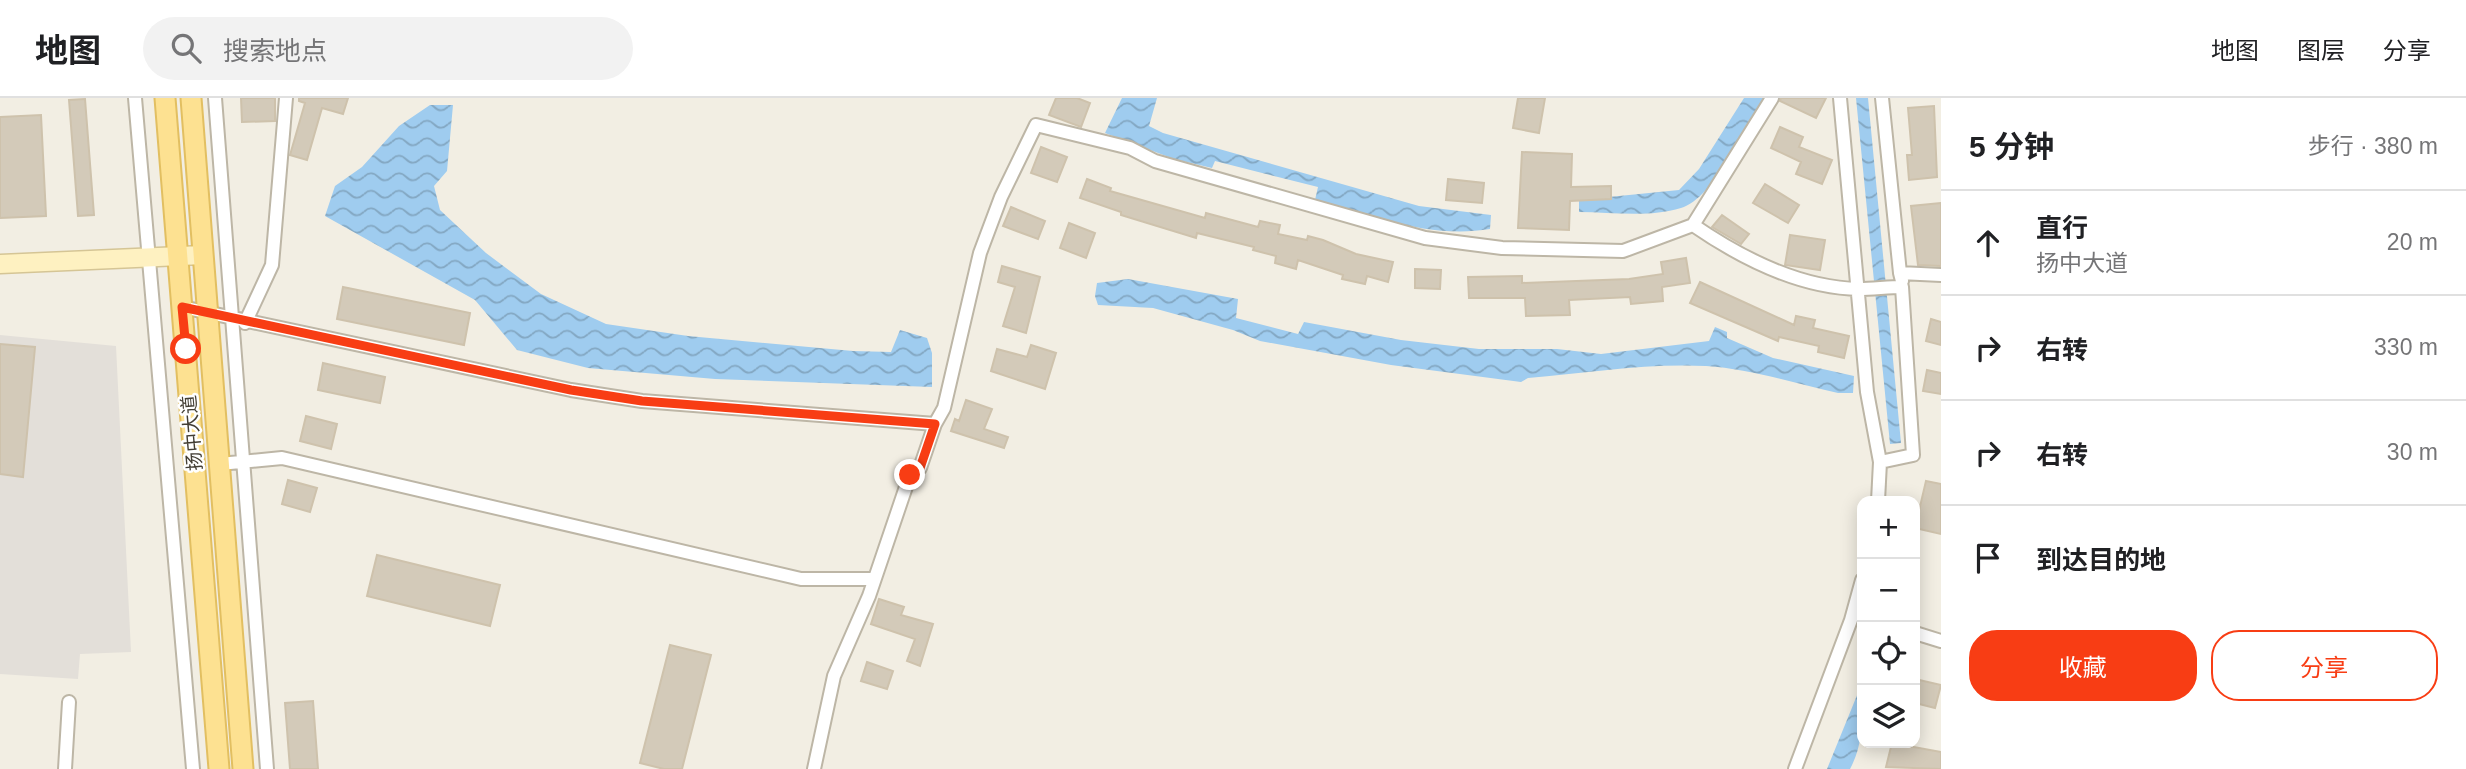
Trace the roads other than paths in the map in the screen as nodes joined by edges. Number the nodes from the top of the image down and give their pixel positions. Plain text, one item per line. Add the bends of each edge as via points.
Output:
1 (135, 98) edge
2 (165, 98) edge
3 (191, 98) edge
4 (215, 98) edge
5 (286, 98) edge
6 (1772, 98) edge
7 (1840, 98) edge
8 (1882, 98) edge
9 (1693, 225) junction
10 (178, 254) junction
11 (203, 255) junction
12 (147, 256) junction
13 (0, 264) edge
14 (1941, 275) edge
15 (1899, 282) junction
16 (1862, 289) junction
17 (182, 307) junction
18 (209, 313) junction
19 (240, 321) junction
20 (935, 424) junction
21 (243, 462) junction
22 (1880, 463) junction
23 (220, 464) junction
24 (1878, 496) edge
25 (874, 579) junction
26 (1856, 621) edge
27 (1920, 635) edge
28 (1941, 641) edge
29 (69, 702) dead end
30 (65, 769) edge
31 (193, 769) edge
32 (219, 769) edge
33 (243, 769) edge
34 (267, 769) edge
35 (814, 769) edge
36 (1795, 769) edge

1 - 12 street
2 - 10 main road, 扬中大道
3 - 11 main road, 扬中大道
4 - 19 street
5 - 19 street via 272,265
6 - 9 street
7 - 16 street
8 - 15 street
9 - 16 street via 1734,254 1802,279
9 - 20 street via 1623,251 1424,239 1155,161 1130,148 1036,125 980,253 944,408
10 - 11 street
10 - 12 street
10 - 17 main road, 扬中大道
11 - 18 main road, 扬中大道
12 - 13 street
12 - 31 street
14 - 15 street
15 - 16 street
15 - 22 street via 1913,455
16 - 22 street via 1868,403
17 - 18 street
17 - 32 main road, 扬中大道
18 - 19 street
18 - 23 main road, 扬中大道
19 - 20 street via 642,401
19 - 21 street
20 - 25 street via 920,468 910,475
21 - 23 street
21 - 25 street via 282,458 801,579
21 - 34 street
22 - 24 street
23 - 33 main road, 扬中大道
25 - 35 street via 834,676
26 - 36 street
27 - 28 street
29 - 30 street

